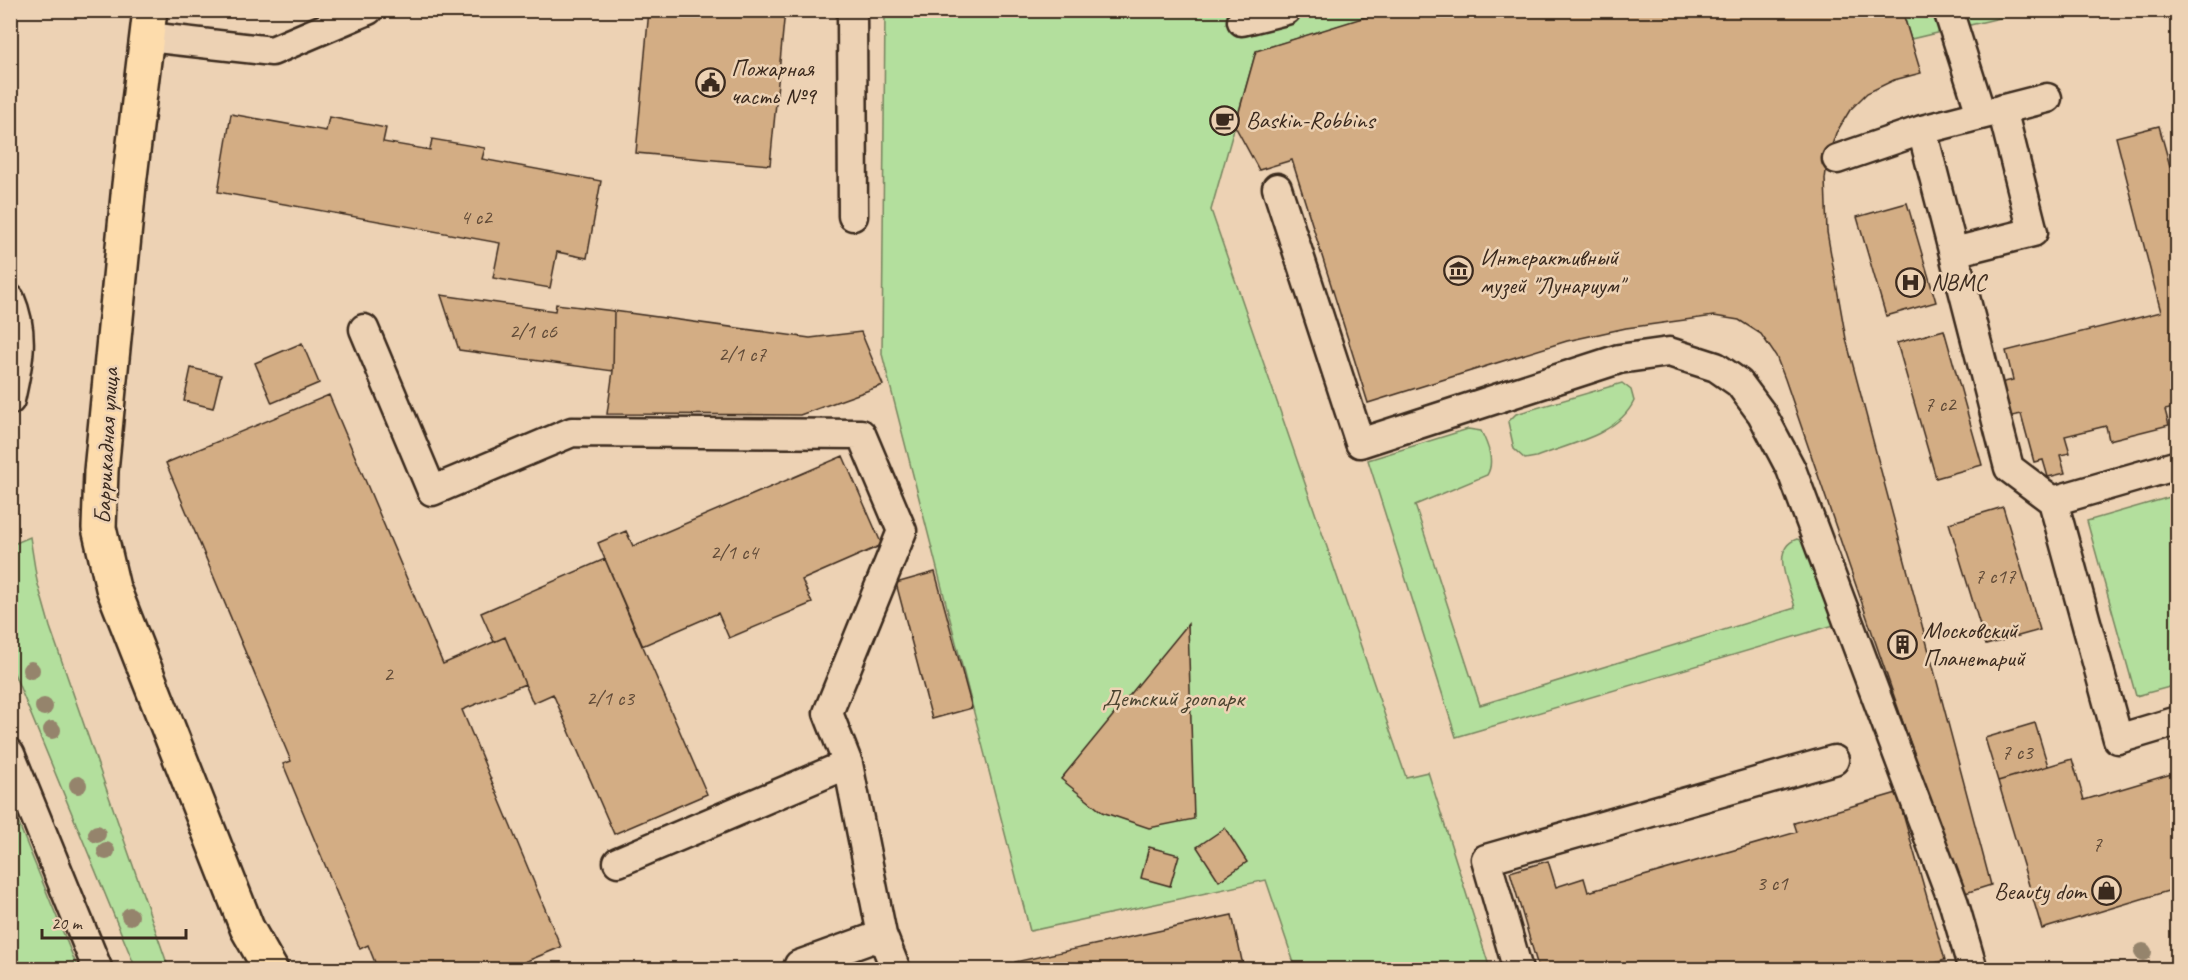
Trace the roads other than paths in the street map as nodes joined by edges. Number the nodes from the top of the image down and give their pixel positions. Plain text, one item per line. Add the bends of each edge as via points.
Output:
1 (368, 10) edge
2 (852, 10) edge
3 (1286, 10) edge
4 (1948, 10) edge
5 (1242, 21) dead end
6 (149, 24) edge
7 (2046, 98) dead end
8 (1992, 112) junction
9 (1922, 130) junction
10 (1837, 159) dead end
11 (1277, 188) dead end
12 (852, 216) dead end
13 (1954, 252) junction
14 (10, 299) edge
15 (364, 329) dead end
16 (10, 400) edge
17 (2178, 465) edge
18 (2053, 501) junction
19 (2178, 721) edge
20 (10, 754) edge
21 (1834, 759) dead end
22 (848, 764) junction
23 (618, 862) dead end
24 (247, 928) junction
25 (882, 935) junction
26 (98, 969) edge
27 (257, 969) edge
28 (271, 969) edge
29 (797, 969) edge
30 (896, 969) edge
31 (1518, 969) edge
32 (1973, 969) edge

1 - 6 lane via 272,51
2 - 12 lane
3 - 5 lane
4 - 8 lane
6 - 24 main road, Баррикадная улица via 105,412 99,528 113,588
7 - 8 lane
8 - 9 lane
8 - 13 lane via 2033,232
9 - 10 lane
9 - 13 lane
11 - 32 lane via 1360,442 1619,359 1669,352 1716,366 1739,383 1762,414 1791,469 1954,904
13 - 18 lane via 2009,468
14 - 16 lane via 19,322 21,342
15 - 22 lane via 432,490 572,432 861,434 902,531 828,713
17 - 18 lane
18 - 19 lane via 2118,739
20 - 26 lane
21 - 31 lane via 1486,859
22 - 23 lane
22 - 25 lane
24 - 27 main road, Баррикадная улица
24 - 28 main road, Баррикадная улица
25 - 29 lane
25 - 30 lane

